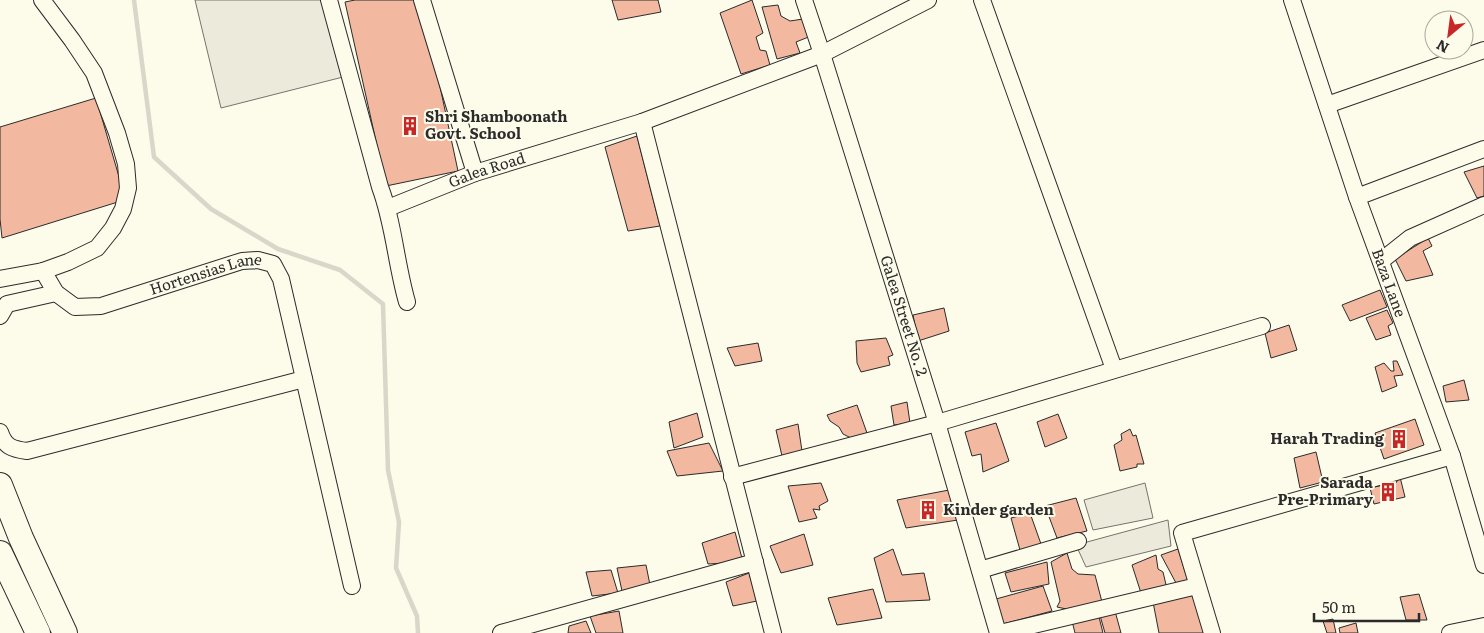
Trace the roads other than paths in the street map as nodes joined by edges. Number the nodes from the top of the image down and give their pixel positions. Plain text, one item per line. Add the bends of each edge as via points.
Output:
1 (42, 0) edge
2 (329, 0) edge
3 (422, 0) edge
4 (804, 0) edge
5 (928, 0) edge
6 (982, 0) edge
7 (1292, 0) edge
8 (1484, 50) edge
9 (822, 54) junction
10 (1327, 105) junction
11 (642, 122) junction
12 (1484, 149) edge
13 (474, 174) junction
14 (1357, 197) junction
15 (1484, 205) edge
16 (388, 208) junction
17 (1381, 261) junction
18 (43, 271) junction
19 (0, 279) edge
20 (56, 293) junction
21 (407, 302) dead end
22 (0, 316) edge
23 (1262, 326) dead end
24 (1114, 369) junction
25 (304, 379) junction
26 (937, 423) junction
27 (0, 432) edge
28 (1452, 456) junction
29 (732, 477) junction
30 (0, 485) edge
31 (1078, 541) dead end
32 (0, 553) edge
33 (755, 562) junction
34 (1484, 566) edge
35 (980, 570) junction
36 (352, 586) dead end
37 (1197, 586) junction
38 (1484, 626) edge
39 (38, 633) edge
40 (65, 633) edge
41 (501, 633) edge
42 (773, 633) edge
43 (999, 633) edge
44 (1212, 633) edge
45 (1450, 633) edge

1 - 18 street via 94,73 117,133 126,164 128,188 123,209 97,248
2 - 16 street
3 - 13 street
4 - 9 street, Galea Street No. 2
5 - 9 street, Galea Road
6 - 24 street
7 - 10 street, Baza Lane
8 - 10 street
9 - 11 street, Galea Road
9 - 26 street, Galea Street No. 2
10 - 14 street, Baza Lane
11 - 13 street, Galea Road
11 - 29 street
12 - 14 street
13 - 16 street, Galea Road
14 - 17 street, Baza Lane
15 - 17 street via 1410,238
16 - 21 street
17 - 28 street, Baza Lane
18 - 19 street
18 - 20 street, Hortensias Lane
20 - 22 street via 7,304
20 - 25 street, Hortensias Lane via 75,307 101,306 242,261 258,260 273,264 281,279
23 - 24 street
24 - 26 street
25 - 27 street via 27,451 8,445
25 - 36 street, Hortensias Lane
26 - 29 street
26 - 35 street, Galea Street No. 2
28 - 34 street, Baza Lane
28 - 37 street via 1182,533
29 - 33 street
30 - 40 highway
31 - 35 street
32 - 39 highway
33 - 41 street
33 - 42 street
35 - 43 street, Galea Street No. 2
37 - 43 street
37 - 44 street
38 - 45 street

